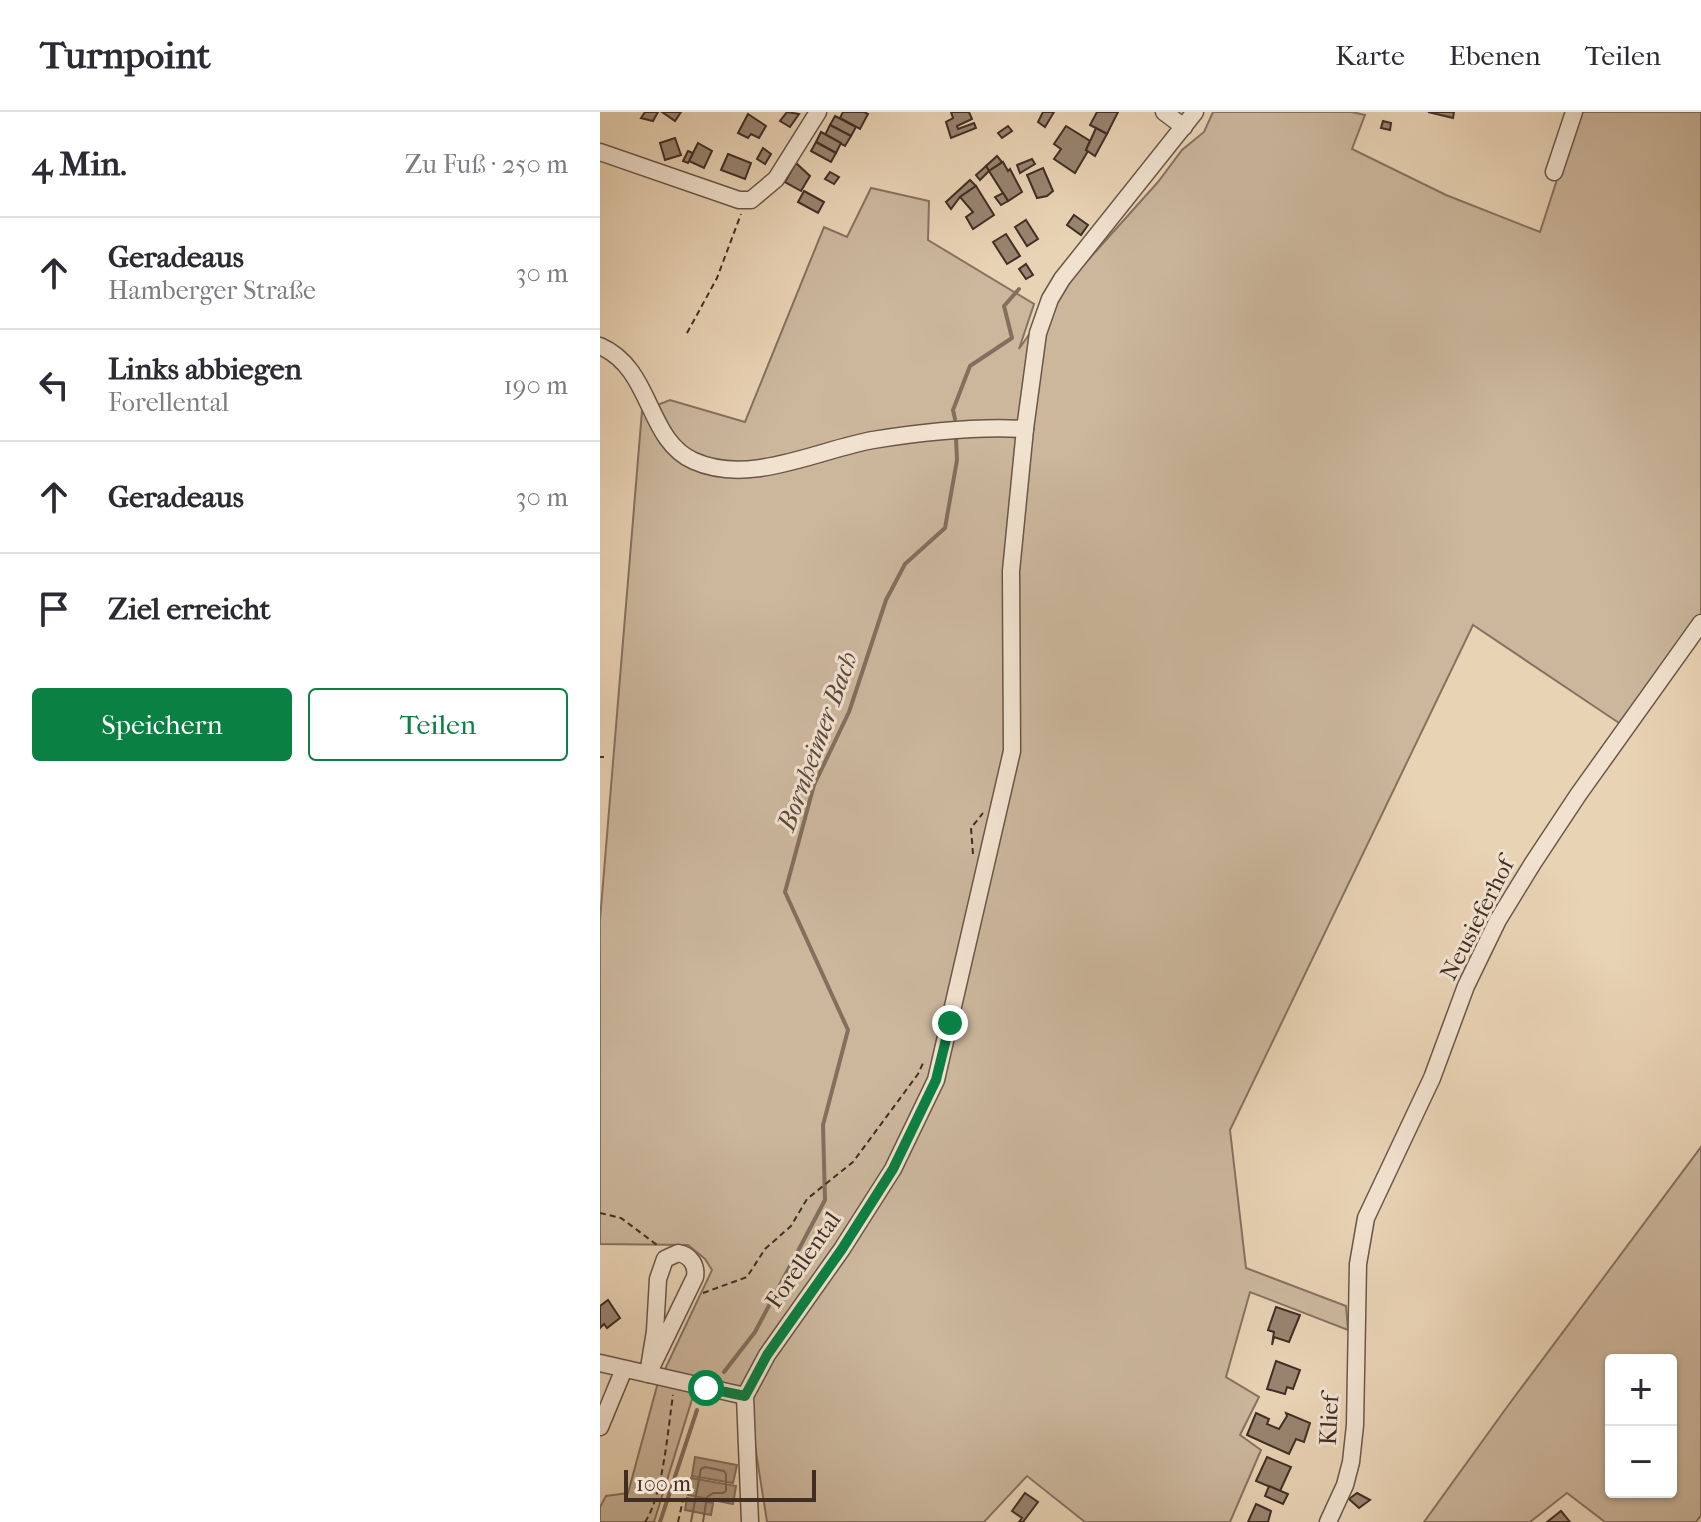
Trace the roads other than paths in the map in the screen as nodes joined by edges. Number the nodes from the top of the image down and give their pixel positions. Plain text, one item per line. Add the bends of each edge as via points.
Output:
1 (818, 112) edge
2 (1164, 112) edge
3 (1195, 112) edge
4 (1574, 112) edge
5 (1184, 127) junction
6 (600, 152) edge
7 (1554, 172) dead end
8 (600, 346) edge
9 (1025, 429) junction
10 (1701, 623) edge
11 (1356, 1315) joint
12 (600, 1363) edge
13 (624, 1369) junction
14 (648, 1374) junction
15 (745, 1396) junction
16 (600, 1427) edge
17 (750, 1522) edge
18 (1328, 1522) edge

1 - 6 street via 776,179 751,200
2 - 5 street
3 - 5 street, Forellental
4 - 7 street
5 - 9 street, Forellental via 1050,299 1038,333
8 - 9 street via 633,372 673,445 709,467 765,467 929,433
9 - 15 street, Forellental via 1011,571 1012,751 936,1080 893,1169
10 - 11 street, Neusieferhof via 1533,863 1481,953 1432,1078 1366,1218
11 - 18 street, Klief via 1351,1462
12 - 13 street
13 - 14 street
13 - 16 street
14 - 14 street via 695,1277 695,1265 683,1254 671,1254 661,1265
14 - 15 street
15 - 17 street

